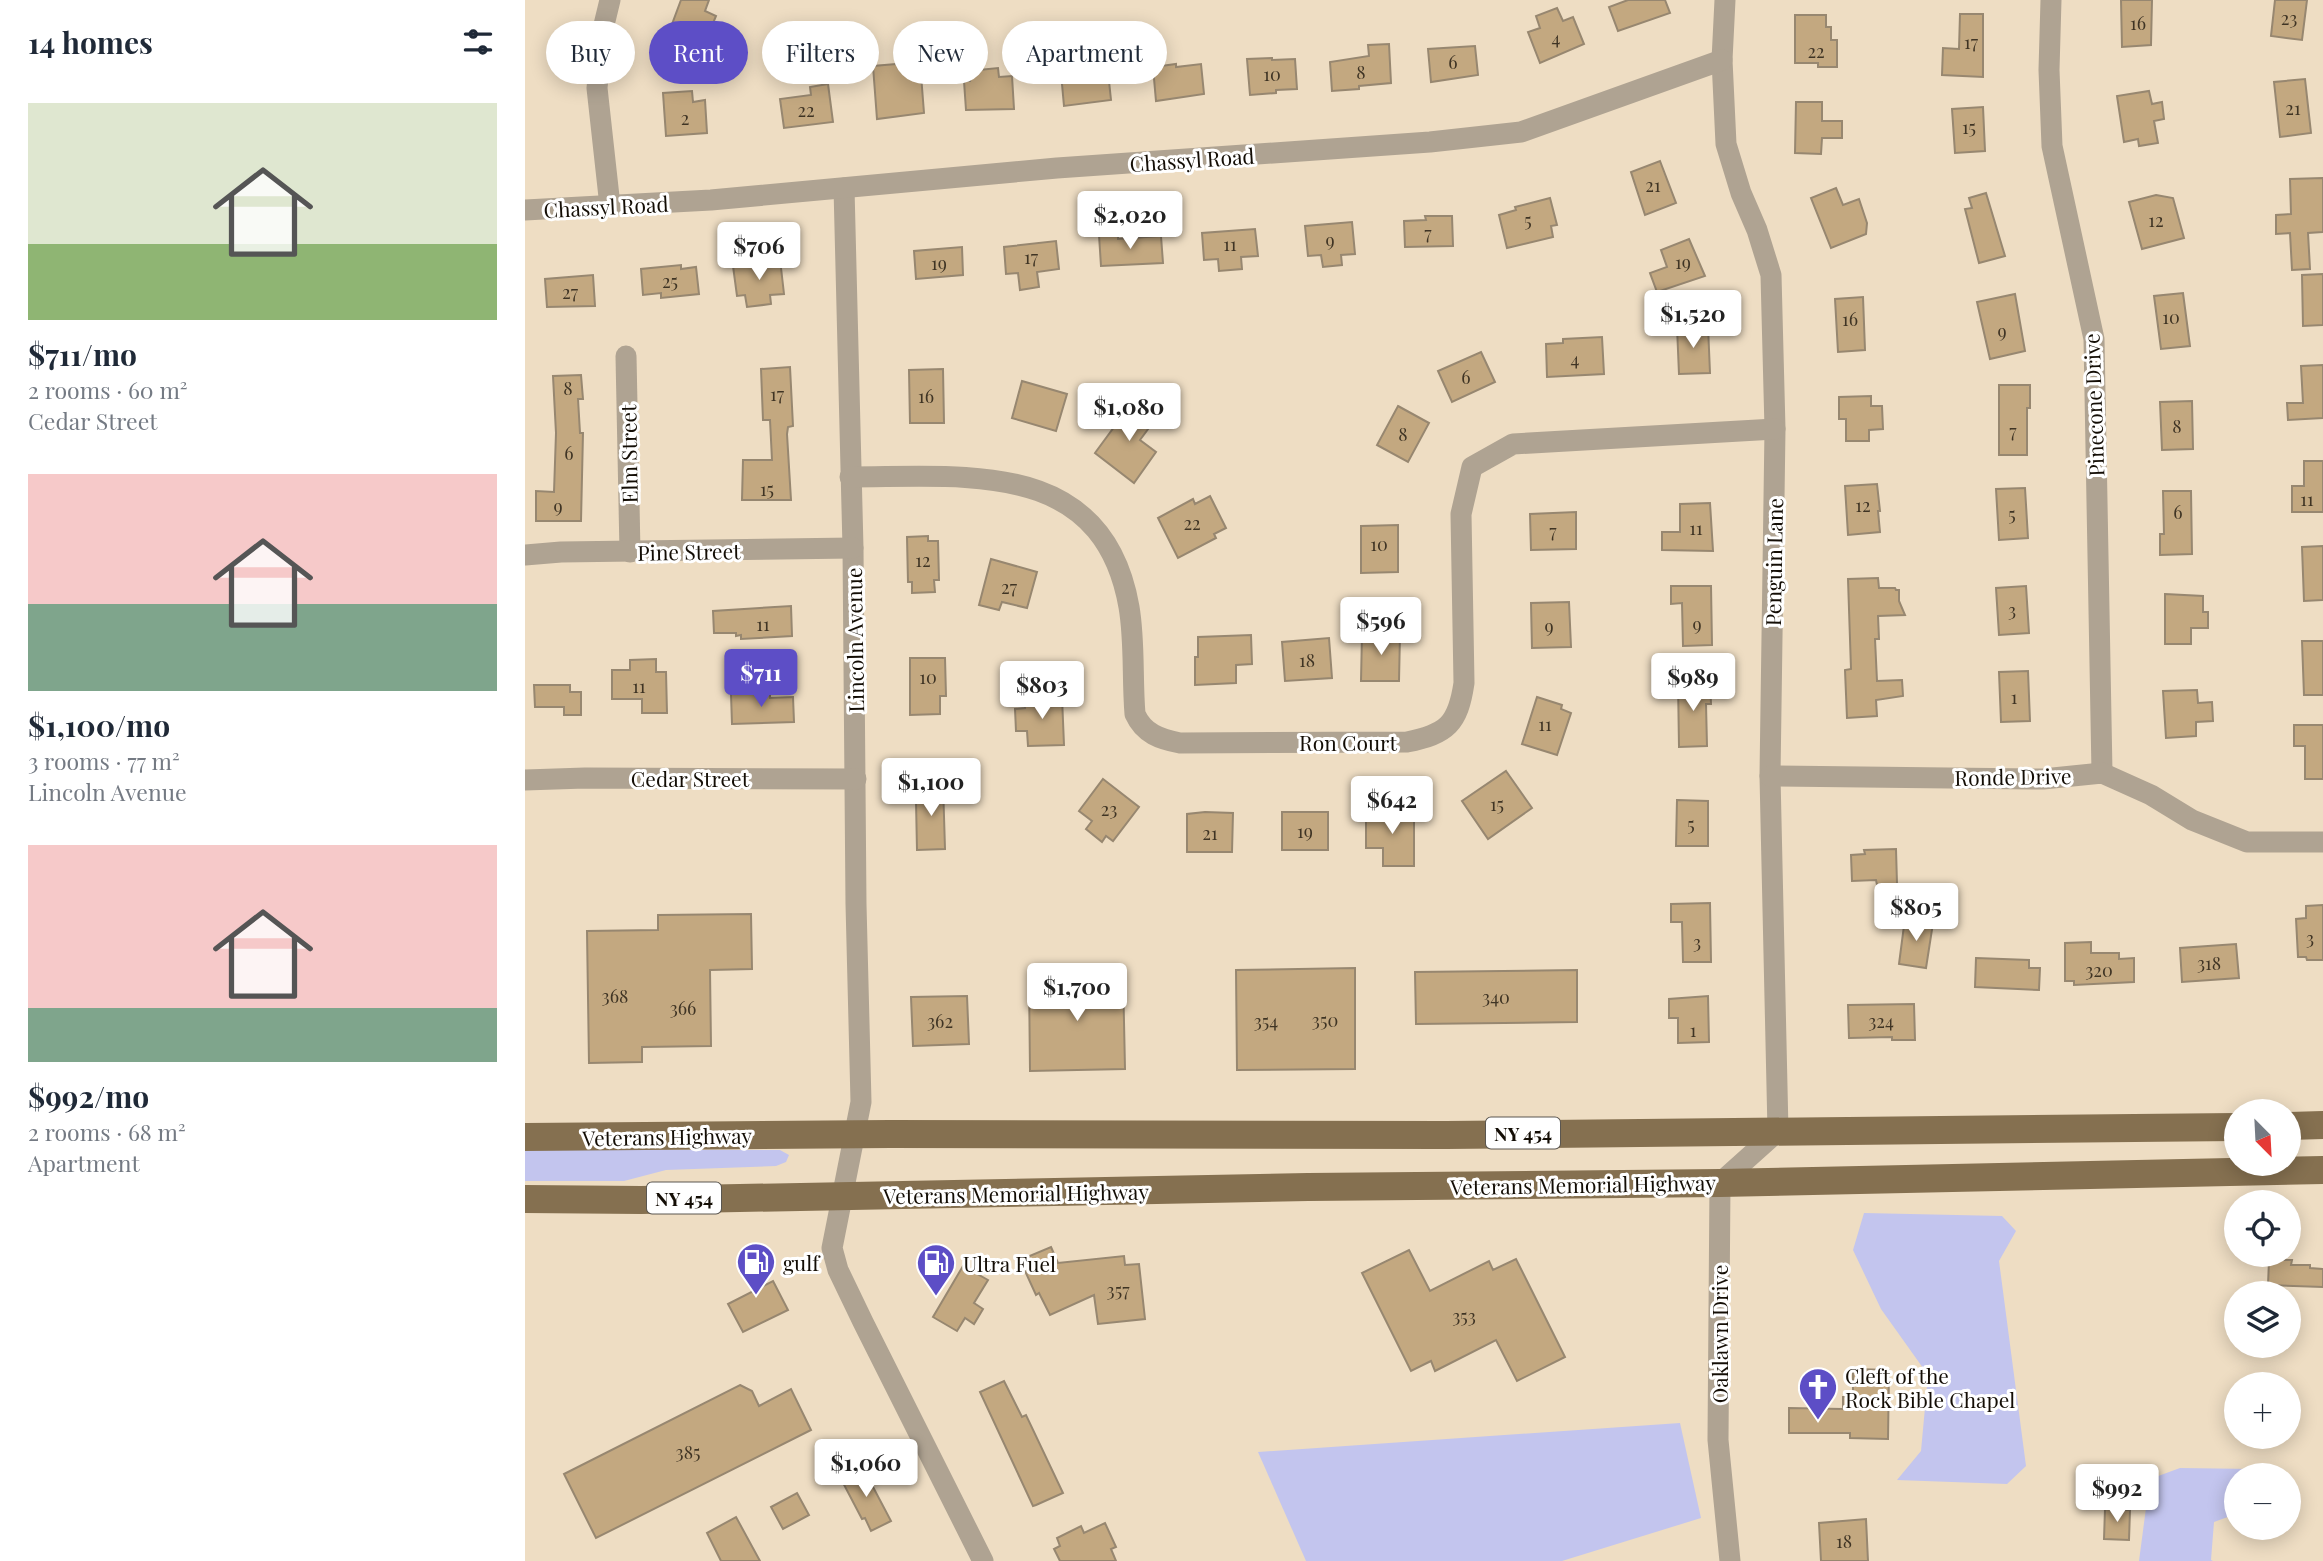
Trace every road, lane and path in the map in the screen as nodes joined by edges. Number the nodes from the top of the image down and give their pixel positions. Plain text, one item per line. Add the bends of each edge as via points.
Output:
1 (610, 0) edge
2 (1724, 0) edge
3 (2051, 0) edge
4 (1722, 60) junction
5 (844, 188) junction
6 (610, 206) junction
7 (525, 210) edge
8 (626, 356) dead end
9 (1776, 429) junction
10 (850, 477) junction
11 (853, 548) junction
12 (630, 552) junction
13 (525, 555) edge
14 (2102, 773) junction
15 (1770, 776) junction
16 (856, 779) junction
17 (525, 780) edge
18 (2323, 842) edge
19 (2323, 1125) edge
20 (2301, 1126) edge
21 (2224, 1127) edge
22 (1778, 1131) junction
23 (855, 1134) junction
24 (525, 1137) edge
25 (2323, 1170) edge
26 (1720, 1183) junction
27 (842, 1197) junction
28 (525, 1199) edge
29 (983, 1561) edge
30 (1730, 1561) edge

1 - 6 street via 597,88
2 - 4 street, Penguin Lane
3 - 14 street, Pinecone Drive via 2052,146 2094,339
4 - 5 street, Chassyl Road via 1521,132
4 - 9 street, Penguin Lane via 1726,144 1771,275
5 - 6 street, Chassyl Road
5 - 10 street, Lincoln Avenue
6 - 7 street, Chassyl Road
8 - 12 street, Elm Street
9 - 10 street, Ron Court via 1513,444 1472,467 1461,514 1461,704 1446,728 1407,742 1180,743 1150,734 1135,713 1129,607 1113,554 1072,506 1022,485 974,477
9 - 15 street, Penguin Lane
10 - 11 street, Lincoln Avenue
11 - 12 street, Pine Street
11 - 16 street, Lincoln Avenue
12 - 13 street, Pine Street
14 - 15 street, Ronde Drive via 2043,779
14 - 18 street, Ronde Drive via 2192,820 2247,842
15 - 22 street, Penguin Lane
16 - 17 street, Cedar Street
16 - 23 street, Lincoln Avenue via 861,1102
19 - 20 main road
21 - 22 main road, NY 454
22 - 23 main road, NY 454
22 - 26 street
23 - 24 main road, Veterans Highway / NY 454
23 - 27 street, Lincoln Avenue
25 - 26 main road, Veterans Memorial Highway / NY 454
26 - 27 main road, Veterans Memorial Highway / NY 454
26 - 30 street, Oaklawn Drive via 1718,1440
27 - 28 main road, NY 454
27 - 29 street, Lincoln Avenue via 832,1248 838,1270

